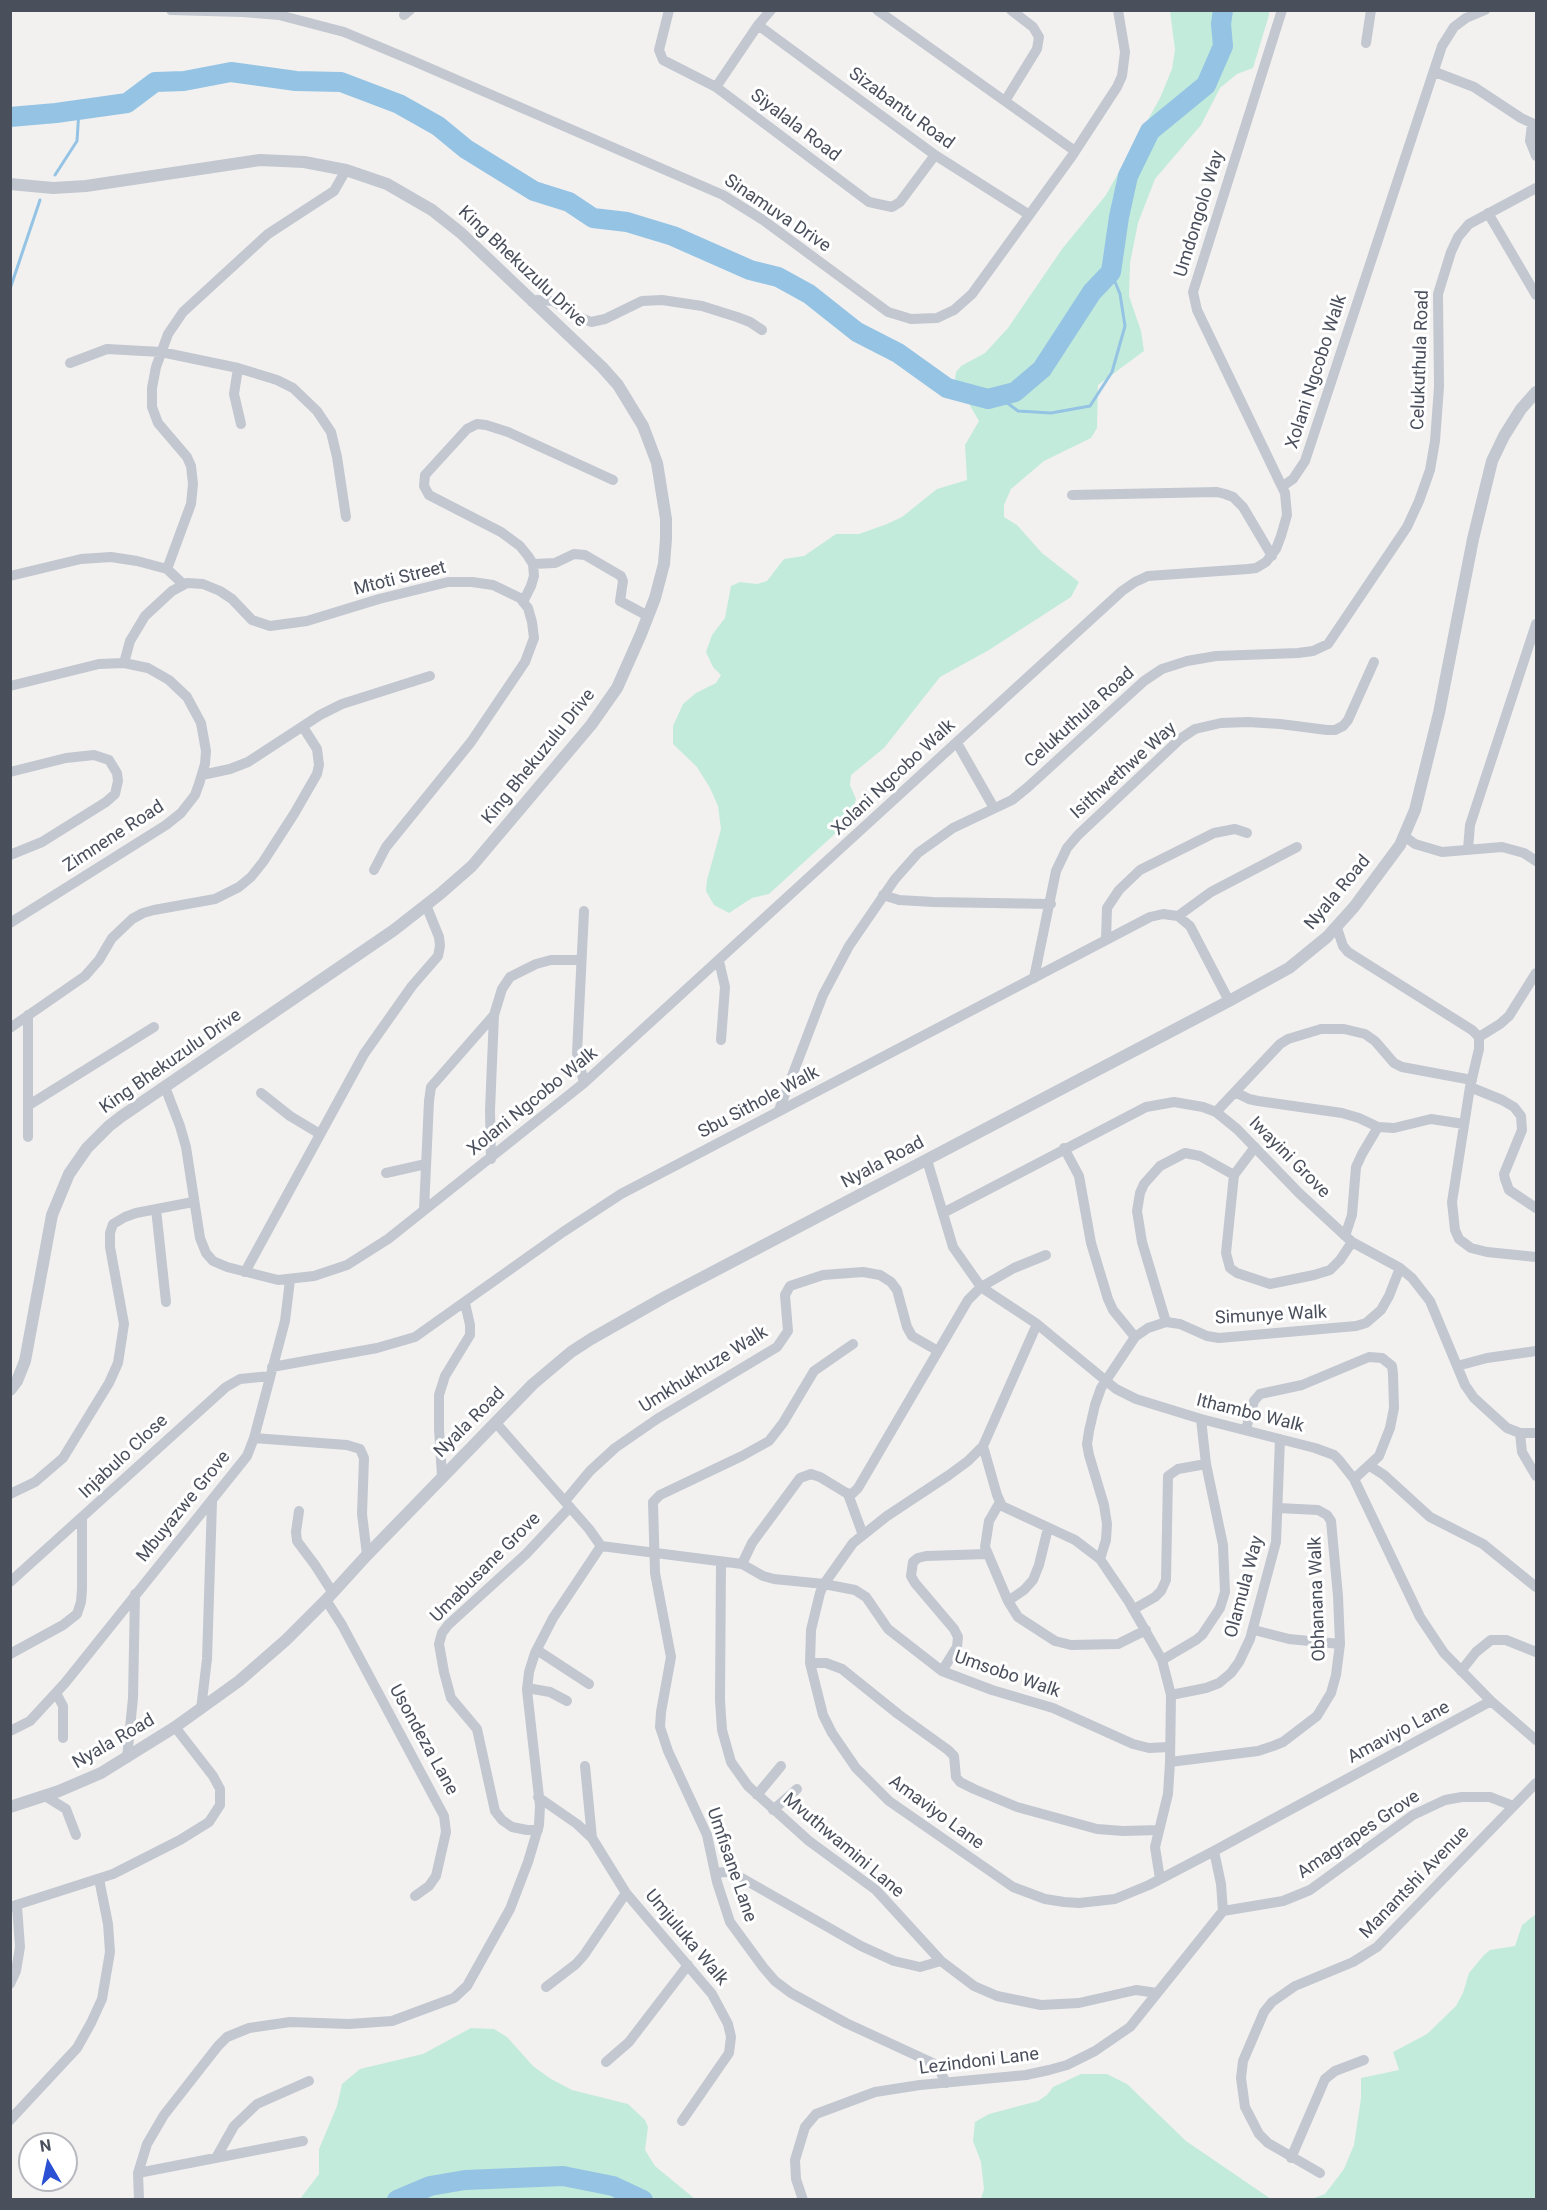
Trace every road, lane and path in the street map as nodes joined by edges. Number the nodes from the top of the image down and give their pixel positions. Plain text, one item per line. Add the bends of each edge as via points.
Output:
1 (171, 10) edge
2 (669, 10) edge
3 (877, 10) edge
4 (1011, 10) edge
5 (1118, 10) edge
6 (1282, 10) edge
7 (1371, 10) edge
8 (1485, 10) edge
9 (766, 12) edge
10 (758, 25) junction
11 (1366, 43) dead end
12 (1435, 72) junction
13 (716, 87) junction
14 (1005, 101) junction
15 (1534, 125) edge
16 (1075, 151) junction
17 (935, 154) junction
18 (1536, 156) edge
19 (346, 170) junction
20 (10, 184) edge
21 (1536, 188) edge
22 (1488, 213) junction
23 (1028, 214) junction
24 (1536, 295) edge
25 (532, 302) junction
26 (762, 330) dead end
27 (161, 352) junction
28 (70, 363) dead end
29 (238, 368) junction
30 (1536, 392) edge
31 (242, 424) dead end
32 (613, 480) dead end
33 (1283, 486) junction
34 (1071, 495) dead end
35 (346, 517) dead end
36 (1272, 556) junction
37 (533, 564) junction
38 (167, 569) junction
39 (10, 576) edge
40 (183, 584) junction
41 (524, 603) junction
42 (648, 616) junction
43 (1536, 624) edge
44 (1374, 662) dead end
45 (124, 663) junction
46 (430, 676) dead end
47 (10, 686) edge
48 (303, 727) junction
49 (957, 743) junction
50 (10, 772) edge
51 (202, 775) junction
52 (994, 808) junction
53 (1247, 832) dead end
54 (1404, 836) junction
55 (1297, 847) dead end
56 (1468, 849) junction
57 (10, 855) edge
58 (1536, 861) edge
59 (374, 870) dead end
60 (883, 896) junction
61 (1051, 904) junction
62 (426, 905) junction
63 (584, 911) dead end
64 (1178, 916) junction
65 (10, 923) edge
66 (1337, 928) junction
67 (1106, 939) junction
68 (581, 960) junction
69 (719, 961) junction
70 (1536, 973) edge
71 (1034, 978) junction
72 (1229, 1001) junction
73 (28, 1015) junction
74 (494, 1015) junction
75 (154, 1027) dead end
76 (10, 1028) edge
77 (1479, 1037) junction
78 (721, 1040) dead end
79 (584, 1083) junction
80 (1471, 1084) junction
81 (165, 1087) junction
82 (1235, 1092) junction
83 (261, 1093) dead end
84 (29, 1105) junction
85 (779, 1110) junction
86 (1216, 1112) junction
87 (1464, 1124) junction
88 (1378, 1127) junction
89 (320, 1134) junction
90 (28, 1137) dead end
91 (1255, 1147) junction
92 (1064, 1148) junction
93 (490, 1159) junction
94 (927, 1160) junction
95 (426, 1164) junction
96 (386, 1173) dead end
97 (1234, 1175) junction
98 (193, 1202) junction
99 (1536, 1208) edge
100 (156, 1209) junction
101 (424, 1209) junction
102 (943, 1213) junction
103 (1349, 1239) junction
104 (1046, 1255) dead end
105 (1536, 1257) edge
106 (1400, 1268) junction
107 (245, 1272) junction
108 (290, 1280) junction
109 (981, 1287) junction
110 (166, 1302) dead end
111 (465, 1303) junction
112 (1166, 1322) junction
113 (1037, 1324) junction
114 (1134, 1337) junction
115 (853, 1344) dead end
116 (938, 1351) junction
117 (1536, 1351) edge
118 (1457, 1366) junction
119 (271, 1371) junction
120 (1106, 1381) junction
121 (10, 1390) edge
122 (1201, 1419) junction
123 (496, 1424) junction
124 (1246, 1429) junction
125 (1521, 1433) junction
126 (1536, 1433) edge
127 (254, 1438) junction
128 (1280, 1438) junction
129 (983, 1446) junction
130 (1206, 1464) junction
131 (1370, 1466) junction
132 (442, 1476) junction
133 (1536, 1476) edge
134 (1354, 1479) junction
135 (10, 1494) edge
136 (848, 1494) junction
137 (212, 1502) junction
138 (1000, 1502) junction
139 (568, 1504) junction
140 (1278, 1508) junction
141 (299, 1511) dead end
142 (82, 1518) junction
143 (1048, 1528) junction
144 (863, 1535) junction
145 (601, 1546) junction
146 (654, 1553) junction
147 (987, 1554) junction
148 (367, 1555) junction
149 (1100, 1559) junction
150 (721, 1562) junction
151 (742, 1564) junction
152 (10, 1582) edge
153 (824, 1584) junction
154 (1536, 1587) edge
155 (135, 1594) junction
156 (330, 1597) junction
157 (1008, 1600) junction
158 (1134, 1610) junction
159 (1146, 1630) junction
160 (1254, 1630) junction
161 (1340, 1644) junction
162 (537, 1650) junction
163 (1536, 1652) edge
164 (10, 1654) edge
165 (1162, 1660) junction
166 (810, 1663) junction
167 (942, 1671) junction
168 (1461, 1671) junction
169 (589, 1684) dead end
170 (527, 1688) junction
171 (56, 1693) junction
172 (1171, 1695) junction
173 (567, 1701) dead end
174 (1491, 1701) junction
175 (201, 1709) junction
176 (176, 1727) junction
177 (10, 1731) edge
178 (63, 1738) dead end
179 (1536, 1740) edge
180 (1170, 1747) junction
181 (127, 1758) junction
182 (1170, 1762) junction
183 (585, 1766) dead end
184 (781, 1766) dead end
185 (1536, 1783) edge
186 (797, 1789) dead end
187 (757, 1795) junction
188 (45, 1796) junction
189 (538, 1797) junction
190 (1513, 1806) junction
191 (10, 1807) edge
192 (773, 1810) junction
193 (538, 1830) junction
194 (1159, 1830) junction
195 (76, 1835) dead end
196 (592, 1838) junction
197 (1214, 1851) junction
198 (715, 1873) junction
199 (99, 1879) junction
200 (1160, 1879) junction
201 (626, 1893) junction
202 (415, 1896) dead end
203 (14, 1907) edge
204 (1223, 1911) junction
205 (941, 1961) junction
206 (688, 1965) junction
207 (10, 1984) edge
208 (546, 1987) dead end
209 (1157, 1993) junction
210 (1364, 2060) dead end
211 (606, 2062) dead end
212 (309, 2081) dead end
213 (945, 2083) junction
214 (10, 2120) edge
215 (681, 2121) dead end
216 (303, 2141) dead end
217 (216, 2158) junction
218 (1291, 2158) junction
219 (138, 2173) junction
220 (1320, 2173) dead end
221 (139, 2199) edge
222 (803, 2199) edge

1 - 23 street, Sinamuva Drive via 279,15 344,32 723,195 888,312 911,319 937,318 954,310 972,294
2 - 13 street, Siyalala Road via 659,50 661,57
3 - 14 street
4 - 14 street via 1033,27 1039,37 1037,49
5 - 16 street, Sinamuva Drive via 1125,52 1122,76
6 - 33 street, Umdongolo Way via 1193,296
7 - 11 street
8 - 12 street, Xolani Ngcobo Walk via 1454,27 1442,46
9 - 10 street
10 - 13 street
10 - 17 street, Sizabantu Road
12 - 15 street via 1474,87
12 - 33 street, Xolani Ngcobo Walk via 1305,461
13 - 17 street, Siyalala Road via 869,202 881,206 892,207 900,202
14 - 16 street
15 - 18 street via 1530,141
16 - 23 street, Sinamuva Drive
17 - 23 street, Sizabantu Road
19 - 20 street, King Bhekuzulu Drive via 304,162 260,160 86,186
19 - 25 street, King Bhekuzulu Drive via 387,184 439,215
19 - 27 street via 334,191 268,234 183,312 172,325
21 - 22 street, Celukuthula Road
22 - 24 street
22 - 52 street, Celukuthula Road via 1469,224 1458,237 1441,278 1437,303 1439,387 1435,441 1419,501 1393,550 1328,644 1298,653 1216,656 1162,669 1028,787
25 - 26 street via 553,301 591,322 642,301 662,300 702,306
25 - 42 street, King Bhekuzulu Drive via 612,379 650,444 662,484 666,539 660,582
27 - 28 street via 107,349
27 - 29 street
27 - 38 street via 152,388 152,407 158,423 187,457 193,484 191,504
29 - 31 street via 234,394
29 - 35 street via 293,388 324,419 334,443
30 - 54 street, Nyala Road via 1503,436 1492,461 1421,791
32 - 37 street via 486,424 467,429 456,439 425,474 425,490 501,532 520,546
33 - 36 street via 1287,516
34 - 36 street via 1226,494 1243,507
36 - 49 street, Xolani Ngcobo Walk via 1256,568 1148,576 1135,582
37 - 41 street
37 - 42 street via 585,555 621,576 620,601
38 - 39 street via 98,557
38 - 40 street
40 - 41 street, Mtoti Street via 197,583 220,591 252,620 270,626 307,621 448,582 493,585
40 - 45 street via 139,624
41 - 59 street via 534,638 525,663 471,742 386,847
42 - 62 street, King Bhekuzulu Drive via 607,704 483,854
43 - 56 street via 1470,825
44 - 61 street, Isithwethwe Way via 1348,720 1335,730 1221,723 1195,729 1180,739 1067,848 1056,871
45 - 47 street, Zimnene Road via 99,664
45 - 51 street, Zimnene Road via 159,674 179,688 190,702 205,739
46 - 48 street via 342,704
48 - 51 street via 239,766
48 - 73 street via 317,749 317,774 250,877 240,887 215,899 154,910 132,919 112,938 85,976
49 - 52 street
49 - 69 street, Xolani Ngcobo Walk
50 - 57 street via 94,755 109,760 118,781 115,794 106,802 42,842
51 - 65 street, Zimnene Road via 195,795 166,825
52 - 60 street, Celukuthula Road via 952,828 918,853
53 - 67 street via 1214,833 1140,870 1107,908
54 - 56 street via 1432,850
54 - 66 street, Nyala Road
55 - 64 street via 1211,892
56 - 58 street via 1502,847
60 - 61 street via 933,902
60 - 85 street, Celukuthula Road via 823,994
61 - 71 street, Isithwethwe Way
62 - 81 street, King Bhekuzulu Drive
62 - 89 street via 439,937 438,956 364,1054
63 - 68 street
64 - 67 street, Sbu Sithole Walk via 1150,917
64 - 72 street via 1190,926
66 - 72 street, Nyala Road via 1289,968
66 - 77 street via 1348,952
67 - 71 street, Sbu Sithole Walk
68 - 74 street via 551,960 517,972 505,984
68 - 79 street via 577,1053
69 - 78 street via 724,987
69 - 79 street, Xolani Ngcobo Walk
70 - 77 street via 1509,1016
71 - 85 street, Sbu Sithole Walk
72 - 94 street, Nyala Road
73 - 76 street
73 - 84 street
74 - 93 street
74 - 95 street via 431,1088
75 - 84 street
77 - 80 street
79 - 93 street, Xolani Ngcobo Walk
80 - 82 street via 1402,1068 1365,1034 1333,1028 1305,1033 1280,1044
80 - 87 street
80 - 99 street via 1514,1107 1521,1116 1522,1130 1504,1174 1509,1190
81 - 98 street, Xolani Ngcobo Walk via 186,1147
81 - 121 street, King Bhekuzulu Drive via 98,1137 61,1188 49,1228 25,1361
82 - 86 street
82 - 88 street via 1258,1101 1342,1113
83 - 89 street
84 - 90 street
85 - 111 street, Sbu Sithole Walk via 598,1208
86 - 91 street, Iwayini Grove
86 - 92 street, Iwayini Grove via 1184,1102 1163,1102
87 - 88 street via 1434,1119 1394,1128
87 - 105 street via 1452,1202 1455,1230 1471,1248
88 - 103 street via 1356,1167
89 - 107 street
91 - 97 street
91 - 103 street, Iwayini Grove
92 - 102 street, Iwayini Grove
92 - 114 street via 1079,1176 1091,1243 1108,1299
93 - 101 street, Xolani Ngcobo Walk
94 - 102 street, Ithambo Walk
94 - 123 street, Nyala Road via 591,1339 533,1384
95 - 96 street
95 - 101 street
97 - 103 street via 1226,1253 1230,1268 1237,1273 1270,1284 1314,1275 1330,1270 1340,1260
97 - 112 street via 1200,1155 1185,1153 1160,1166 1140,1193 1137,1211 1142,1242
98 - 100 street
98 - 107 street, Xolani Ngcobo Walk via 206,1253 213,1261
100 - 110 street
100 - 135 street via 124,1217 110,1230 124,1324 122,1350 114,1374 63,1458 35,1482
101 - 108 street, Xolani Ngcobo Walk via 380,1245 347,1265
102 - 109 street, Ithambo Walk via 953,1247
103 - 106 street, Iwayini Grove
104 - 109 street
106 - 112 street, Simunye Walk via 1381,1310 1356,1326 1219,1338
106 - 118 street, Iwayini Grove via 1426,1293
107 - 108 street, Xolani Ngcobo Walk
108 - 119 street, Mbuyazwe Grove via 285,1321
109 - 113 street, Ithambo Walk
109 - 116 street via 968,1300
111 - 119 street, Sbu Sithole Walk via 404,1341
111 - 132 street via 470,1335 439,1395
112 - 114 street
113 - 120 street, Ithambo Walk
113 - 129 street, Amaviyo Lane
114 - 120 street
115 - 146 street, Umfisane Lane via 814,1371 769,1441 655,1499
116 - 136 street via 858,1488
116 - 139 street, Umkhukhuze Walk via 912,1336 897,1290 880,1275 823,1275 790,1286 784,1295 788,1331 777,1347 615,1448 590,1471
117 - 118 street
118 - 125 street, Iwayini Grove via 1474,1398 1507,1428
119 - 127 street, Mbuyazwe Grove
119 - 142 street, Injabulo Close via 226,1387
120 - 122 street, Ithambo Walk via 1136,1399
120 - 149 street via 1097,1396 1087,1444 1107,1524
122 - 124 street, Ithambo Walk
122 - 130 street
123 - 132 street, Nyala Road
123 - 139 street
124 - 128 street, Ithambo Walk
124 - 131 street via 1260,1394 1302,1385 1369,1357 1382,1358 1392,1366 1394,1408 1385,1443
125 - 126 street
125 - 133 street via 1522,1452
127 - 137 street, Mbuyazwe Grove via 241,1466
127 - 148 street via 360,1449
128 - 134 street, Ithambo Walk via 1334,1455
128 - 140 street, Olamula Way
129 - 138 street
129 - 144 street, Amaviyo Lane via 959,1468
130 - 158 street via 1178,1469 1168,1476 1166,1580 1155,1597
130 - 165 street via 1223,1545 1225,1592 1220,1608 1202,1635
131 - 134 street
131 - 154 street via 1430,1517 1483,1544
132 - 148 street, Nyala Road
134 - 168 street, Ithambo Walk via 1420,1617
136 - 144 street
136 - 151 street via 811,1474 800,1479 752,1543
137 - 155 street, Mbuyazwe Grove
137 - 175 street via 207,1659
138 - 143 street
138 - 147 street via 986,1530
139 - 145 street
139 - 193 street, Umabusane Grove via 526,1554 448,1625 439,1644 452,1698 477,1730 495,1811 512,1827
140 - 160 street, Olamula Way via 1275,1549
140 - 161 street, Obhanana Walk via 1318,1510 1331,1521
141 - 156 street, Usondeza Lane via 297,1541 315,1565
142 - 152 street, Injabulo Close
142 - 164 street via 82,1589 77,1614
143 - 149 street
143 - 157 street via 1033,1580
144 - 153 street, Amaviyo Lane via 843,1555
145 - 146 street
145 - 162 street via 557,1611
146 - 150 street
146 - 198 street, Umfisane Lane via 671,1657 660,1728 707,1835
147 - 157 street
147 - 167 street via 926,1556 913,1562 911,1576 915,1583 958,1637 955,1652
148 - 156 street, Nyala Road
149 - 158 street
150 - 151 street
150 - 187 street, Mvuthwamini Lane via 722,1730 735,1770
151 - 153 street, Umsobo Walk via 769,1578
153 - 166 street, Amaviyo Lane via 811,1630
153 - 167 street, Umsobo Walk via 862,1594 888,1629
155 - 171 street, Mbuyazwe Grove
155 - 181 street via 133,1698
156 - 175 street, Nyala Road via 239,1681
156 - 202 street, Usondeza Lane via 444,1815 446,1832 436,1876
157 - 159 street via 1018,1617 1055,1641 1071,1645 1118,1644
158 - 159 street
159 - 165 street
160 - 161 street via 1289,1639
160 - 172 street, Olamula Way via 1239,1662 1224,1680
161 - 182 street, Obhanana Walk via 1336,1675 1326,1703 1317,1716 1283,1742 1258,1751
162 - 169 street
162 - 170 street
163 - 168 street via 1506,1640 1495,1640 1481,1648
165 - 172 street
166 - 194 street via 842,1669 954,1756 960,1782 992,1798 1097,1829
166 - 200 street, Amaviyo Lane via 823,1715 871,1785 916,1822 1013,1887 1045,1899 1088,1902 1116,1899
167 - 180 street, Umsobo Walk via 1053,1707 1133,1744
168 - 174 street, Ithambo Walk
170 - 173 street via 550,1692
170 - 189 street
171 - 177 street, Mbuyazwe Grove via 30,1721
171 - 178 street via 63,1706
172 - 180 street
174 - 179 street, Ithambo Walk
174 - 197 street, Amaviyo Lane
175 - 176 street, Nyala Road
176 - 181 street, Nyala Road
176 - 199 street via 216,1781 221,1799 218,1810 209,1822 180,1840
180 - 182 street
181 - 188 street, Nyala Road
182 - 194 street
183 - 196 street
184 - 187 street
185 - 190 street, Manantshi Avenue
186 - 192 street
187 - 192 street, Mvuthwamini Lane
188 - 191 street, Nyala Road
188 - 195 street via 66,1809
189 - 193 street
189 - 196 street, Umjuluka Walk
190 - 204 street, Amagrapes Grove via 1490,1797 1445,1800 1413,1815 1310,1890 1283,1901
190 - 218 street, Manantshi Avenue via 1377,1947 1353,1962 1295,1986 1264,2012 1243,2061 1242,2092 1250,2120 1259,2134
192 - 205 street, Mvuthwamini Lane via 876,1890
193 - 219 street via 503,1925 463,1991 392,2021 290,2022 233,2033 218,2046 164,2115 144,2150
194 - 200 street via 1155,1853
196 - 201 street, Umjuluka Walk
197 - 200 street, Amaviyo Lane
197 - 204 street
198 - 205 street via 733,1873 894,1961 920,1967
198 - 213 street, Umfisane Lane via 730,1922 775,1981 846,2023 937,2065
199 - 203 street
199 - 214 street via 110,1952 102,1998 77,2048
201 - 206 street, Umjuluka Walk
201 - 208 street via 584,1955
203 - 207 street via 20,1947
204 - 209 street, Lezindoni Lane
205 - 209 street, Mvuthwamini Lane via 974,1986 1029,2004 1079,2003 1136,1990
206 - 211 street via 629,2042
206 - 215 street, Umjuluka Walk via 717,2002 732,2043 724,2061
209 - 213 street, Lezindoni Lane via 1130,2027 1067,2065 1026,2075
210 - 218 street via 1325,2079
212 - 217 street via 257,2104 234,2126
213 - 222 street, Lezindoni Lane via 875,2092 811,2117 795,2160
216 - 217 street
217 - 219 street
218 - 220 street, Manantshi Avenue
219 - 221 street

